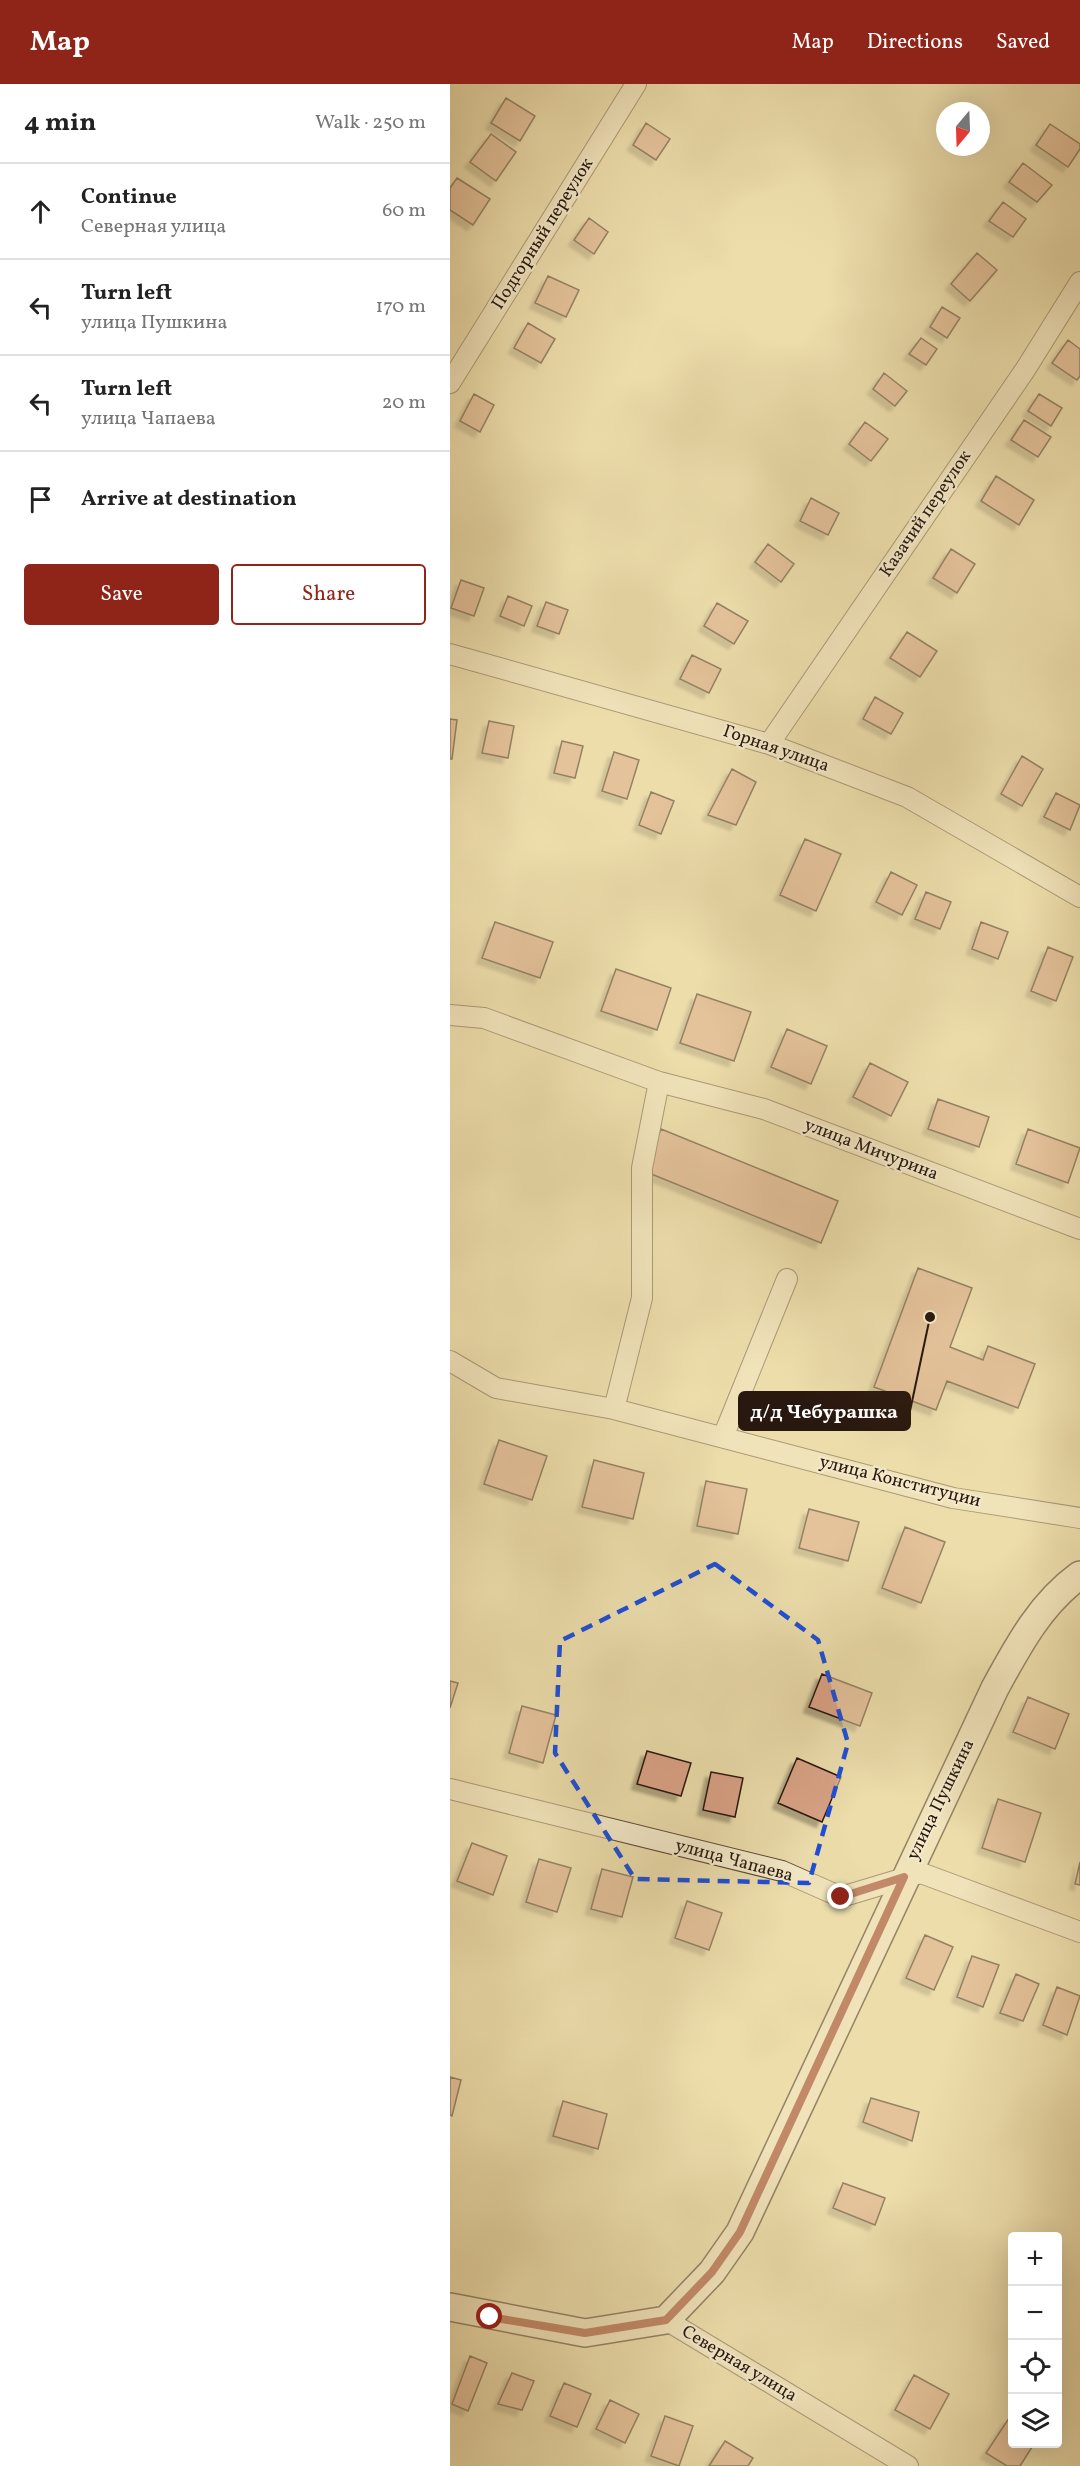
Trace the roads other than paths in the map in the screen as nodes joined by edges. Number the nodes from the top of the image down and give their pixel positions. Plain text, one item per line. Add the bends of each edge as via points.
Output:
1 (636, 84) edge
2 (1080, 282) edge
3 (450, 383) edge
4 (450, 654) edge
5 (769, 744) junction
6 (1080, 897) edge
7 (450, 1015) edge
8 (659, 1082) junction
9 (1080, 1229) edge
10 (787, 1279) dead end
11 (450, 1361) edge
12 (450, 1378) edge
13 (496, 1388) junction
14 (615, 1409) junction
15 (723, 1437) junction
16 (1080, 1518) edge
17 (1080, 1575) edge
18 (450, 1789) edge
19 (904, 1877) junction
20 (1080, 1932) edge
21 (450, 2307) edge
22 (666, 2320) junction
23 (908, 2466) edge

1 - 3 street, Подгорный переулок
2 - 5 street, Казачий переулок via 1025,370
4 - 5 street, Горная улица
5 - 6 street, Горная улица via 907,797
7 - 8 street, улица Мичурина via 484,1018
8 - 9 street, улица Мичурина via 764,1109
8 - 14 street via 642,1168 642,1298
10 - 15 street
11 - 13 street, улица Конституции
12 - 13 street
13 - 14 street, улица Конституции
14 - 15 street, улица Конституции
15 - 16 street, улица Конституции via 953,1498
17 - 19 main road, улица Пушкина via 1062,1588 1028,1628 994,1688
18 - 19 street, улица Чапаева via 782,1871 841,1897
19 - 20 street, улица Чапаева via 921,1873
19 - 22 main road, улица Пушкина via 740,2232 712,2272
21 - 22 main road, Северная улица via 585,2333
22 - 23 street, Северная улица

